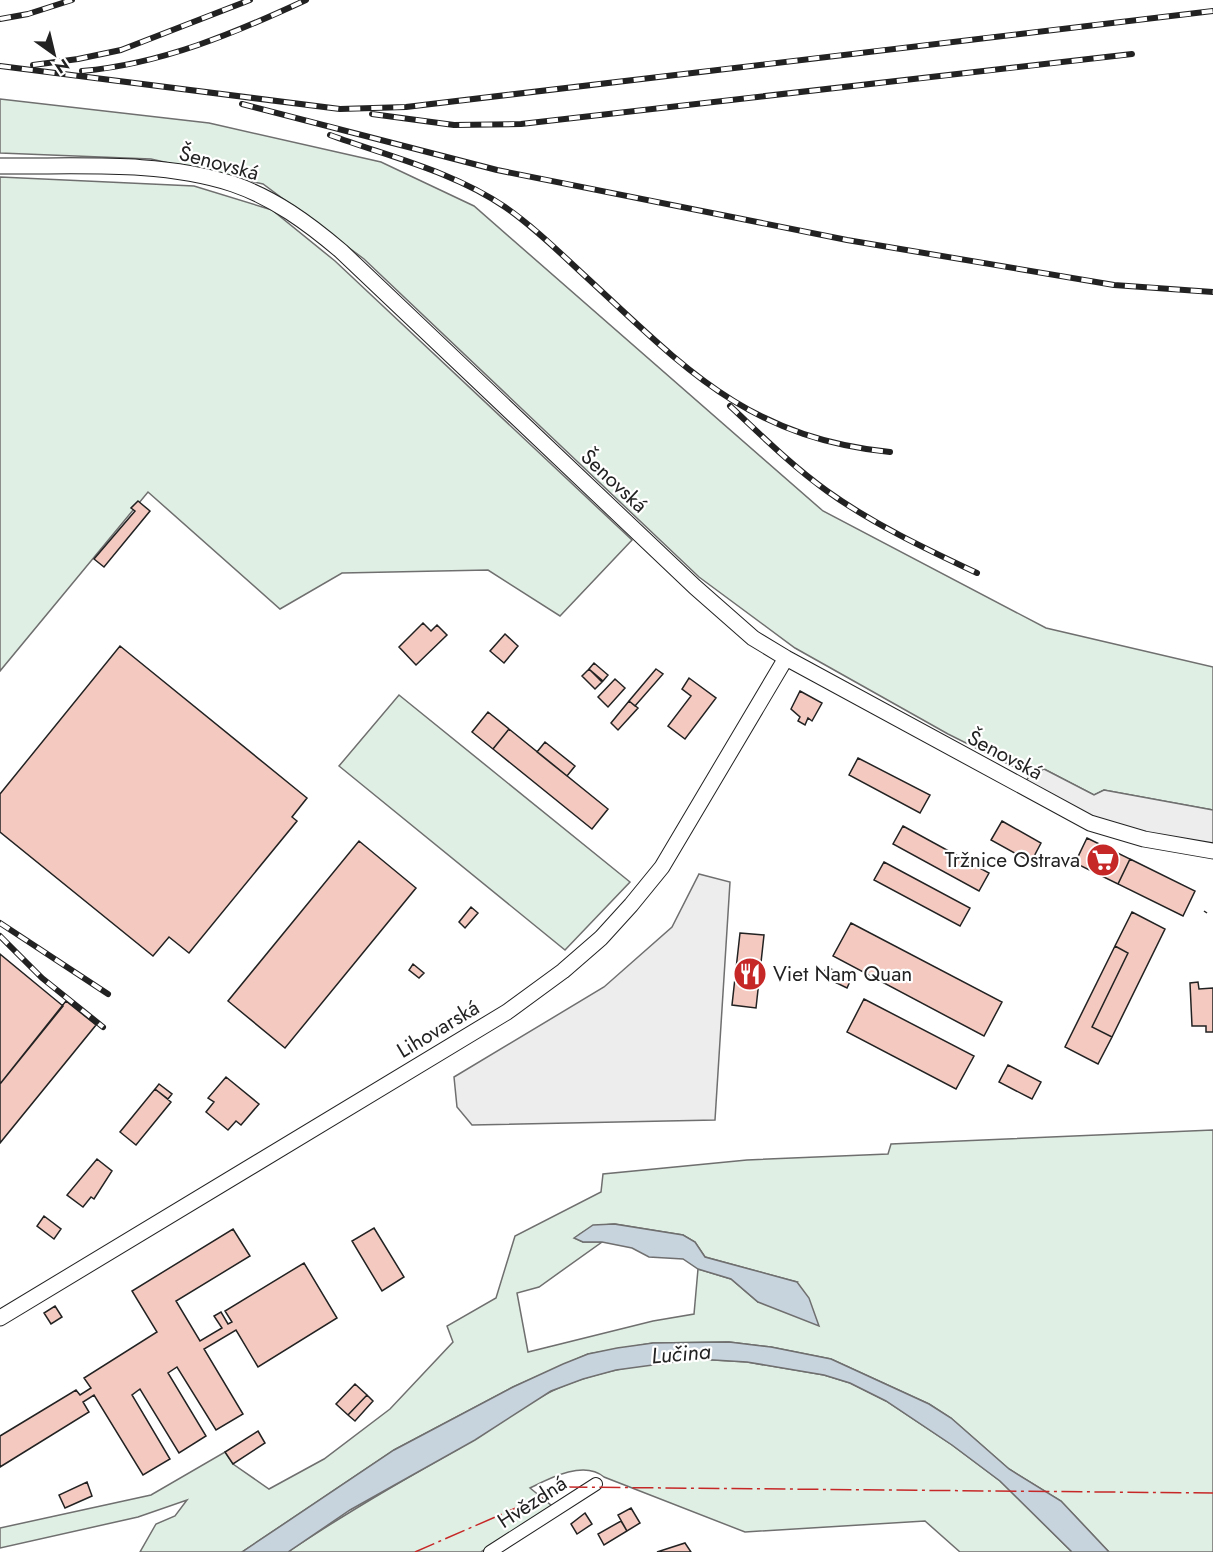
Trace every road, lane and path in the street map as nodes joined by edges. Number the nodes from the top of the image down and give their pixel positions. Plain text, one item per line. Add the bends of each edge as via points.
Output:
1 (0, 166) edge
2 (786, 658) junction
3 (1213, 851) edge
4 (0, 1317) edge
5 (596, 1484) dead end
6 (490, 1552) edge

1 - 2 street, Šenovská via 150,168 197,175 254,193 305,221 361,269 704,595 753,638
2 - 3 street, Šenovská via 1090,823 1144,839
2 - 4 street, Lihovarská via 662,867 601,938 563,971 507,1012
5 - 6 street, Hvězdná

